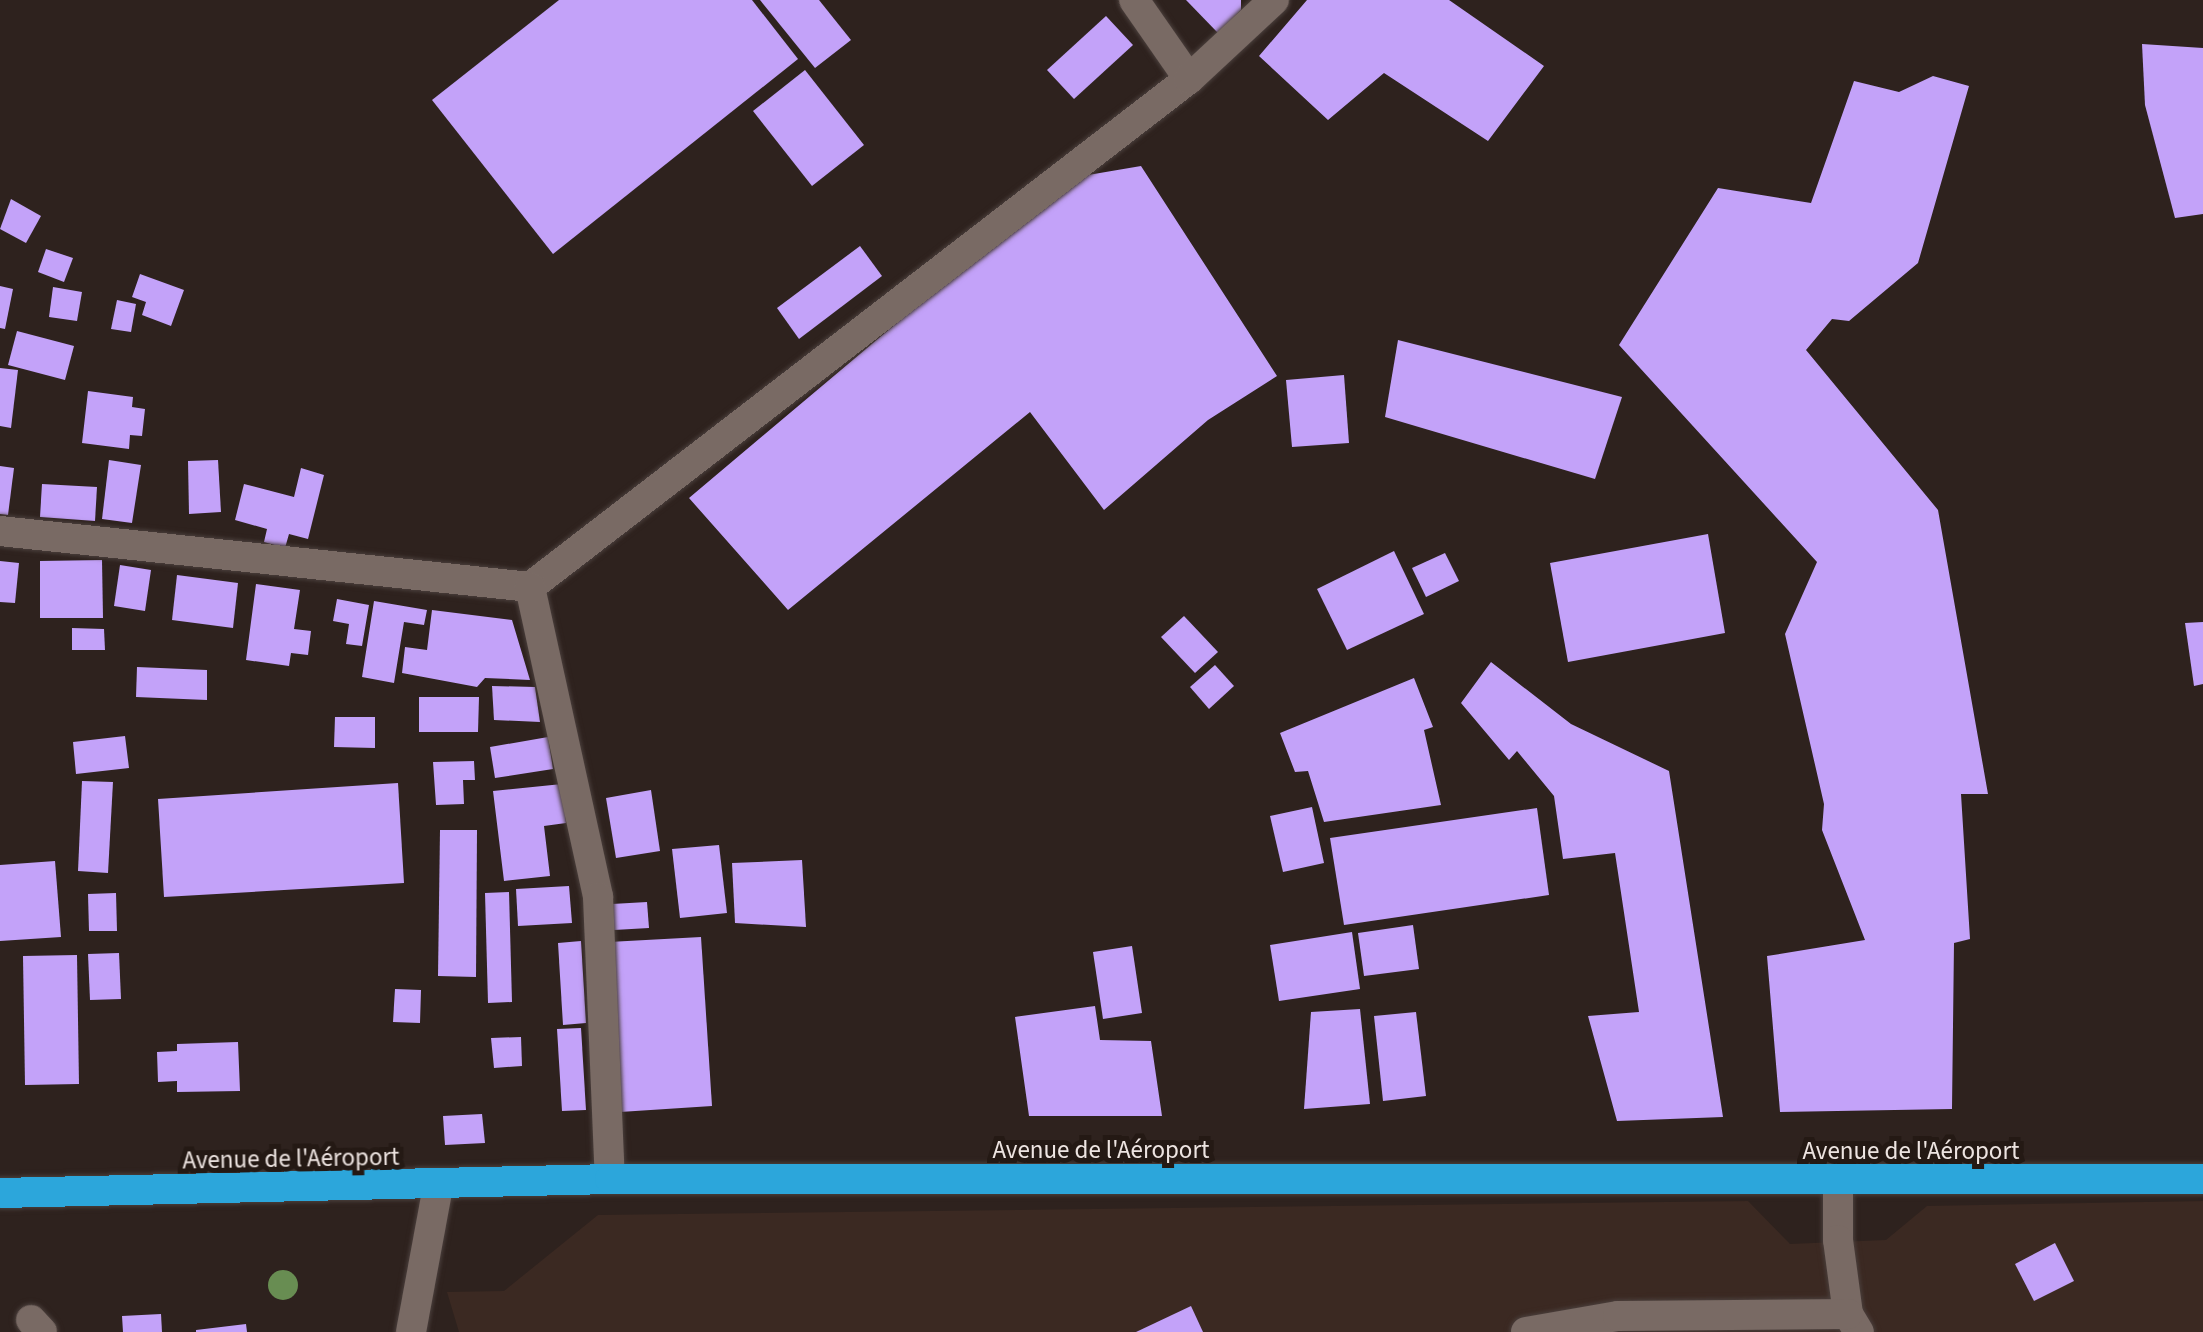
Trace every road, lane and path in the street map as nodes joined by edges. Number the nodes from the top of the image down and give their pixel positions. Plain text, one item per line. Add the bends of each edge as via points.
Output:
1 (1134, 0) edge
2 (1274, 0) edge
3 (1189, 79) junction
4 (0, 531) edge
5 (530, 587) junction
6 (610, 1179) junction
7 (2203, 1180) edge
8 (1838, 1181) junction
9 (438, 1187) junction
10 (0, 1193) edge
11 (1854, 1323) edge
12 (411, 1332) edge
13 (1526, 1332) edge

1 - 3 street
2 - 3 street
3 - 5 street
4 - 5 street
5 - 6 street via 598,897
6 - 8 highway, Avenue de l'Aéroport
6 - 9 highway, Avenue de l'Aéroport
7 - 8 highway, Avenue de l'Aéroport
8 - 11 street via 1838,1240
9 - 10 highway, Avenue de l'Aéroport
9 - 12 street
11 - 13 street via 1618,1316

